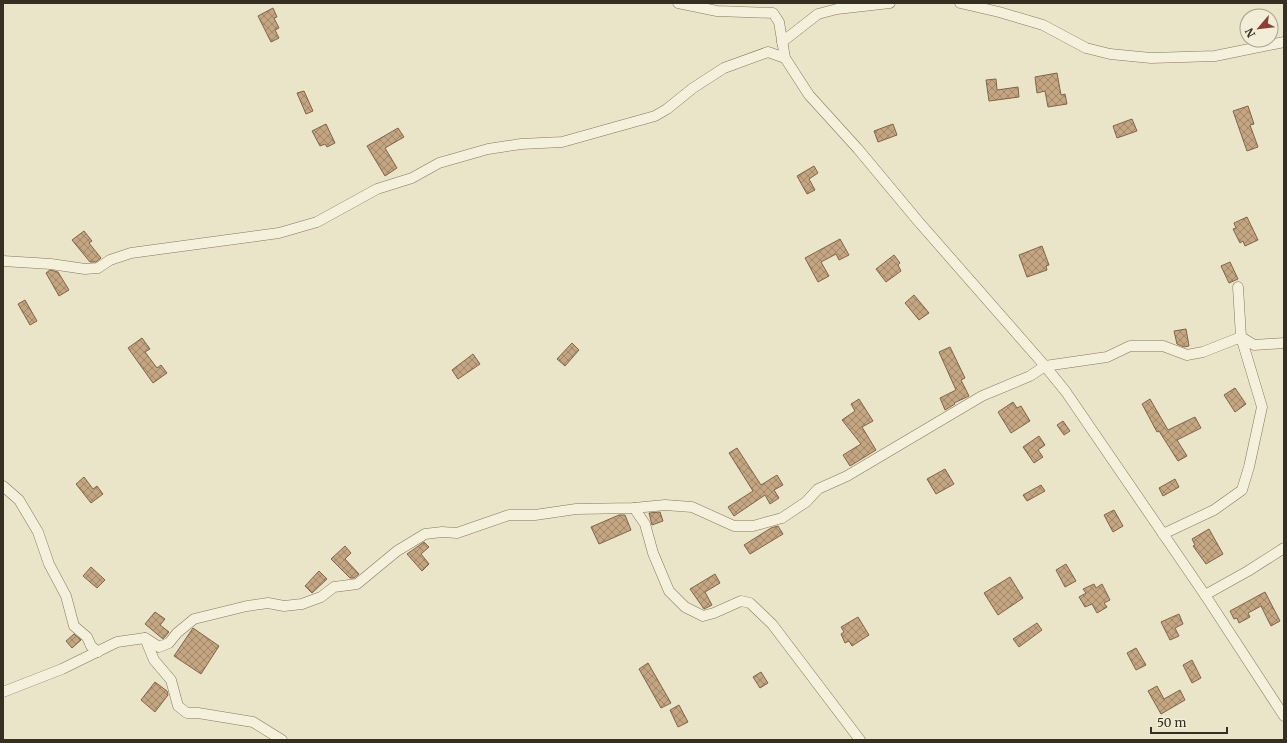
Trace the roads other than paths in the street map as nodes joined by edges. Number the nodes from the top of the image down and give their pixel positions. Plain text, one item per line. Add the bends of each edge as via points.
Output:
1 (678, 3) edge
2 (890, 3) edge
3 (960, 3) edge
4 (782, 42) junction
5 (1284, 42) edge
6 (785, 58) junction
7 (3, 261) edge
8 (1238, 287) dead end
9 (1241, 337) junction
10 (1284, 343) edge
11 (1046, 366) junction
12 (3, 486) edge
13 (634, 508) junction
14 (1163, 534) junction
15 (1284, 548) edge
16 (1205, 595) junction
17 (145, 638) junction
18 (98, 652) junction
19 (3, 692) edge
20 (1284, 716) edge
21 (282, 740) edge
22 (860, 740) edge

1 - 4 street via 717,11 773,13 779,22
2 - 4 street via 837,9 818,14
3 - 5 street via 1043,26 1086,48 1110,54 1151,58 1215,56
4 - 6 street
6 - 7 street via 768,52 724,68 693,88 667,110 648,118 562,142 488,149 440,163 412,178 377,189 316,222 279,233 131,253 110,260 98,268
6 - 11 street via 809,95
8 - 9 street
9 - 10 street via 1254,346
9 - 11 street via 1203,352 1187,355 1164,346 1130,346 1107,357
9 - 14 street via 1262,407 1242,490 1214,510
11 - 13 street via 1030,376 982,396 847,476 818,489 806,502 782,518 753,526 734,526 692,507 665,505
11 - 14 street
12 - 18 street via 19,500 38,532 49,564 66,596 74,626 87,637 91,646
13 - 17 street via 576,509 535,516 509,515 457,533 425,534 397,551 357,584 334,587 302,604 284,606 268,602 194,619 169,643 159,647
13 - 22 street via 645,524 653,553 669,591 684,607 703,616 741,601 750,603 772,624
14 - 16 street
15 - 16 street via 1248,572
16 - 20 street
17 - 18 street via 117,642
17 - 21 street via 154,660 171,680 178,706 187,713 253,722
18 - 19 street

